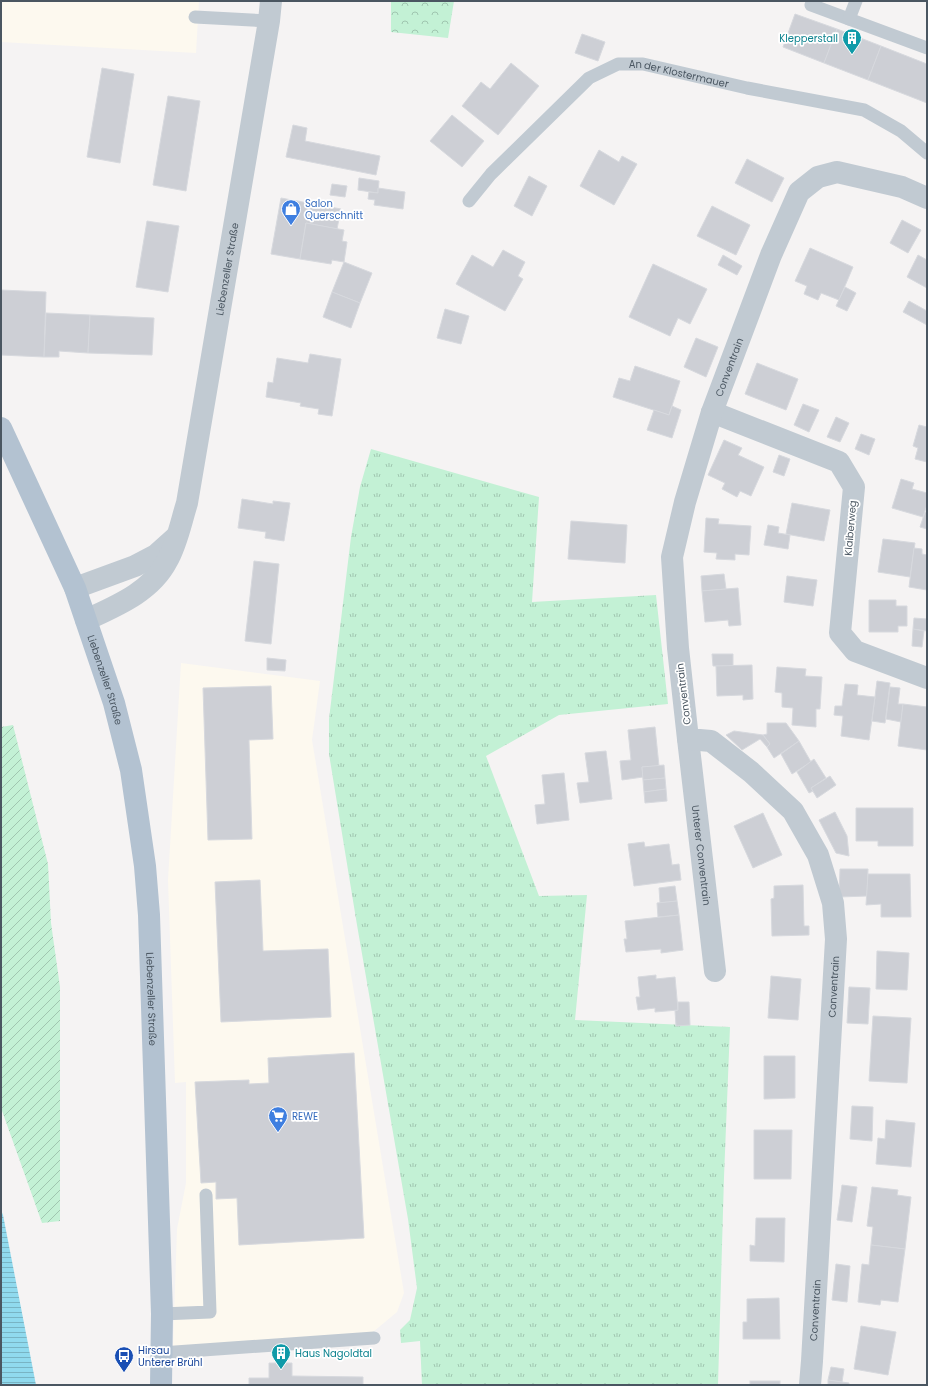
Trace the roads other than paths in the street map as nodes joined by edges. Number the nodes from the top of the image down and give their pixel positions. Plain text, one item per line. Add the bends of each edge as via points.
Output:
1 (856, 1) edge
2 (811, 4) dead end
3 (270, 11) edge
4 (195, 17) dead end
5 (849, 19) junction
6 (927, 48) edge
7 (927, 153) edge
8 (927, 198) edge
9 (468, 201) dead end
10 (712, 412) junction
11 (1, 428) edge
12 (177, 536) junction
13 (75, 588) junction
14 (86, 620) junction
15 (927, 678) edge
16 (688, 738) junction
17 (715, 971) dead end
18 (206, 1195) dead end
19 (162, 1314) junction
20 (374, 1338) dead end
21 (162, 1353) junction
22 (161, 1385) edge
23 (810, 1385) edge

1 - 5 lane
2 - 5 lane
3 - 4 lane
3 - 12 street, Liebenzeller Straße via 187,503
5 - 6 lane
7 - 9 lane, An der Klostermauer via 901,130 864,110 748,88 643,64 618,64 589,78 491,174
8 - 10 street, Conventrain via 902,187 837,172 818,177 799,192 771,255
10 - 15 street, Klaiberweg via 839,462 854,487 840,633 855,651
10 - 16 street, Conventrain via 685,502 672,557 678,648
11 - 13 main road, Liebenzeller Straße
12 - 13 street via 156,555 135,566
12 - 14 street, Liebenzeller Straße via 167,562 151,583 120,605
13 - 14 main road, Liebenzeller Straße
14 - 19 main road, Liebenzeller Straße via 114,703 131,770 145,866 151,971
16 - 17 street, Unterer Conventrain
16 - 23 street, Conventrain via 711,740 793,811 818,855 833,903 836,939
18 - 19 lane via 210,1312
19 - 21 main road, Liebenzeller Straße
20 - 21 lane
21 - 22 main road, Liebenzeller Straße

